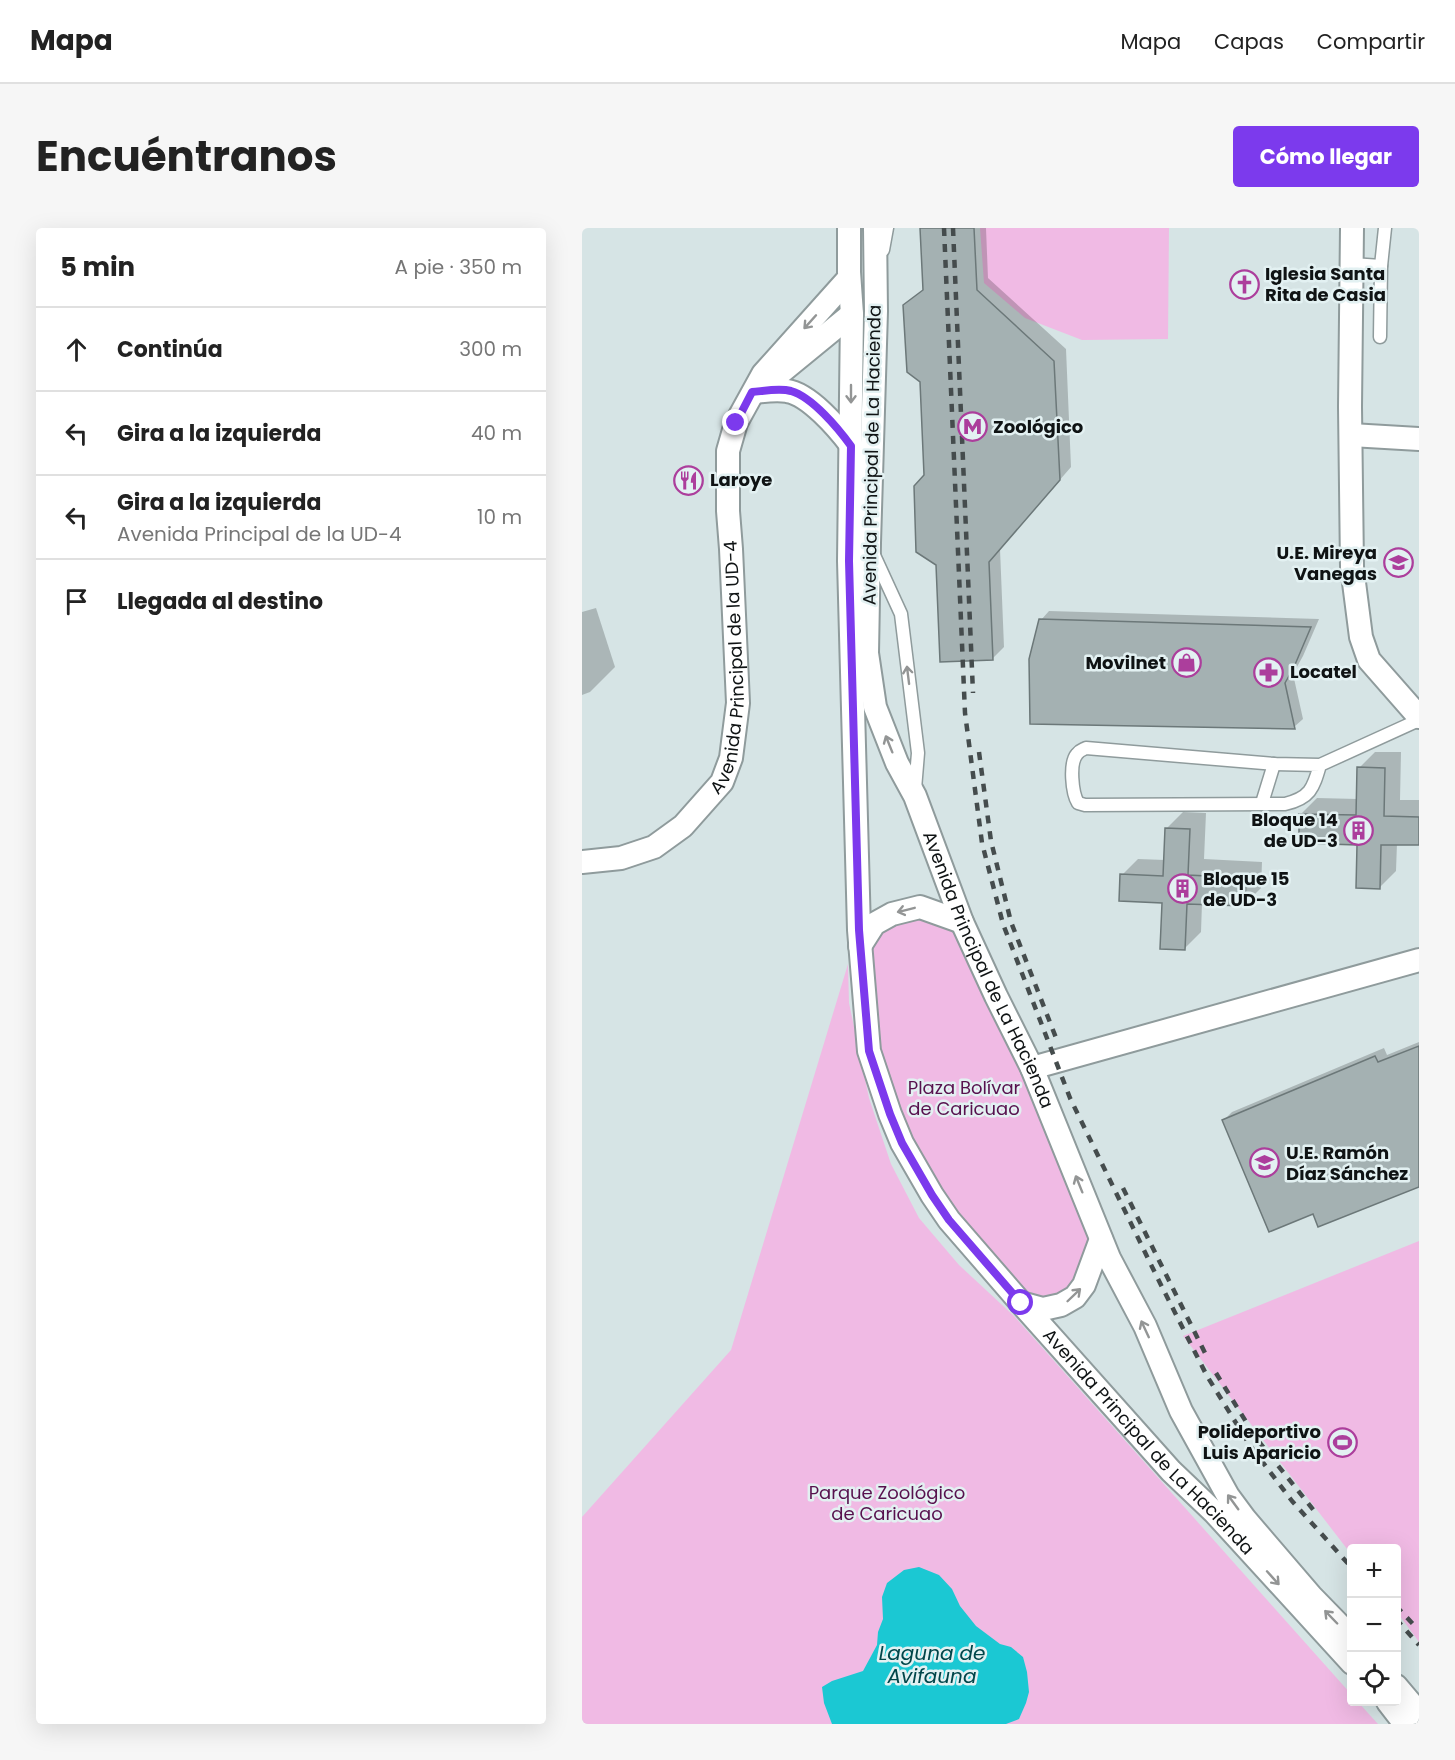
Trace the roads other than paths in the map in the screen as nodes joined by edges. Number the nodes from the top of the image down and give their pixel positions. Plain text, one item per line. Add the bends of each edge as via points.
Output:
1 (849, 228) edge
2 (875, 228) edge
3 (887, 228) edge
4 (1352, 228) edge
5 (1384, 228) edge
6 (1352, 264) junction
7 (1381, 266) junction
8 (875, 274) junction
9 (849, 278) junction
10 (876, 311) junction
11 (852, 314) junction
12 (1380, 337) dead end
13 (752, 392) junction
14 (1351, 435) junction
15 (1419, 439) edge
16 (851, 446) junction
17 (869, 543) junction
18 (1419, 718) edge
19 (1274, 764) junction
20 (1320, 765) junction
21 (915, 796) junction
22 (1262, 803) junction
23 (582, 862) edge
24 (962, 922) junction
25 (860, 946) junction
26 (1419, 960) edge
27 (1032, 1068) junction
28 (1101, 1239) junction
29 (1021, 1303) junction
30 (1347, 1633) edge
31 (1347, 1658) edge
32 (1401, 1692) edge
33 (1392, 1706) edge
34 (1419, 1713) edge
35 (1405, 1724) edge

1 - 9 street, Avenida Principal de La Hacienda
2 - 8 street, Avenida Principal de La Hacienda
3 - 8 lane
4 - 6 street
5 - 7 lane
6 - 7 lane
6 - 14 street
7 - 12 lane
8 - 9 street
8 - 10 street, Avenida Principal de La Hacienda
9 - 11 street, Avenida Principal de La Hacienda
9 -> 13 street, Avenida Principal de la UD-4 via 762,374
10 - 11 street
10 - 17 street, Avenida Principal de La Hacienda
11 - 13 street
11 -> 16 street, Avenida Principal de La Hacienda
13 - 16 street via 789,391 803,396
13 - 23 street, Avenida Principal de la UD-4 via 736,423 728,452 738,703 727,771 692,818 654,847 621,858
14 - 15 street
14 - 18 street via 1352,567 1360,637 1369,660
16 - 25 street, Avenida Principal de La Hacienda via 849,561
21 -> 17 lane via 918,753 901,614
21 -> 17 street, Avenida Principal de La Hacienda via 875,707 867,653
18 - 20 lane
19 - 20 lane
19 - 22 lane
19 - 22 lane via 1086,748 1075,756 1073,764 1074,796 1085,805
20 - 22 lane via 1309,792 1299,800
21 - 24 street, Avenida Principal de La Hacienda
24 -> 25 street via 920,907 892,914 874,924
24 - 27 street, Avenida Principal de La Hacienda
25 - 29 street, Avenida Principal de La Hacienda via 869,1051 902,1143 949,1220
26 - 27 street
28 -> 27 street, Avenida Principal de La Hacienda
29 -> 28 street via 1043,1310 1075,1297
30 -> 28 street, Avenida Principal de La Hacienda via 1228,1496 1181,1411 1145,1326
29 -> 31 street, Avenida Principal de La Hacienda via 1171,1471 1214,1512
32 - 34 street
33 - 35 street

